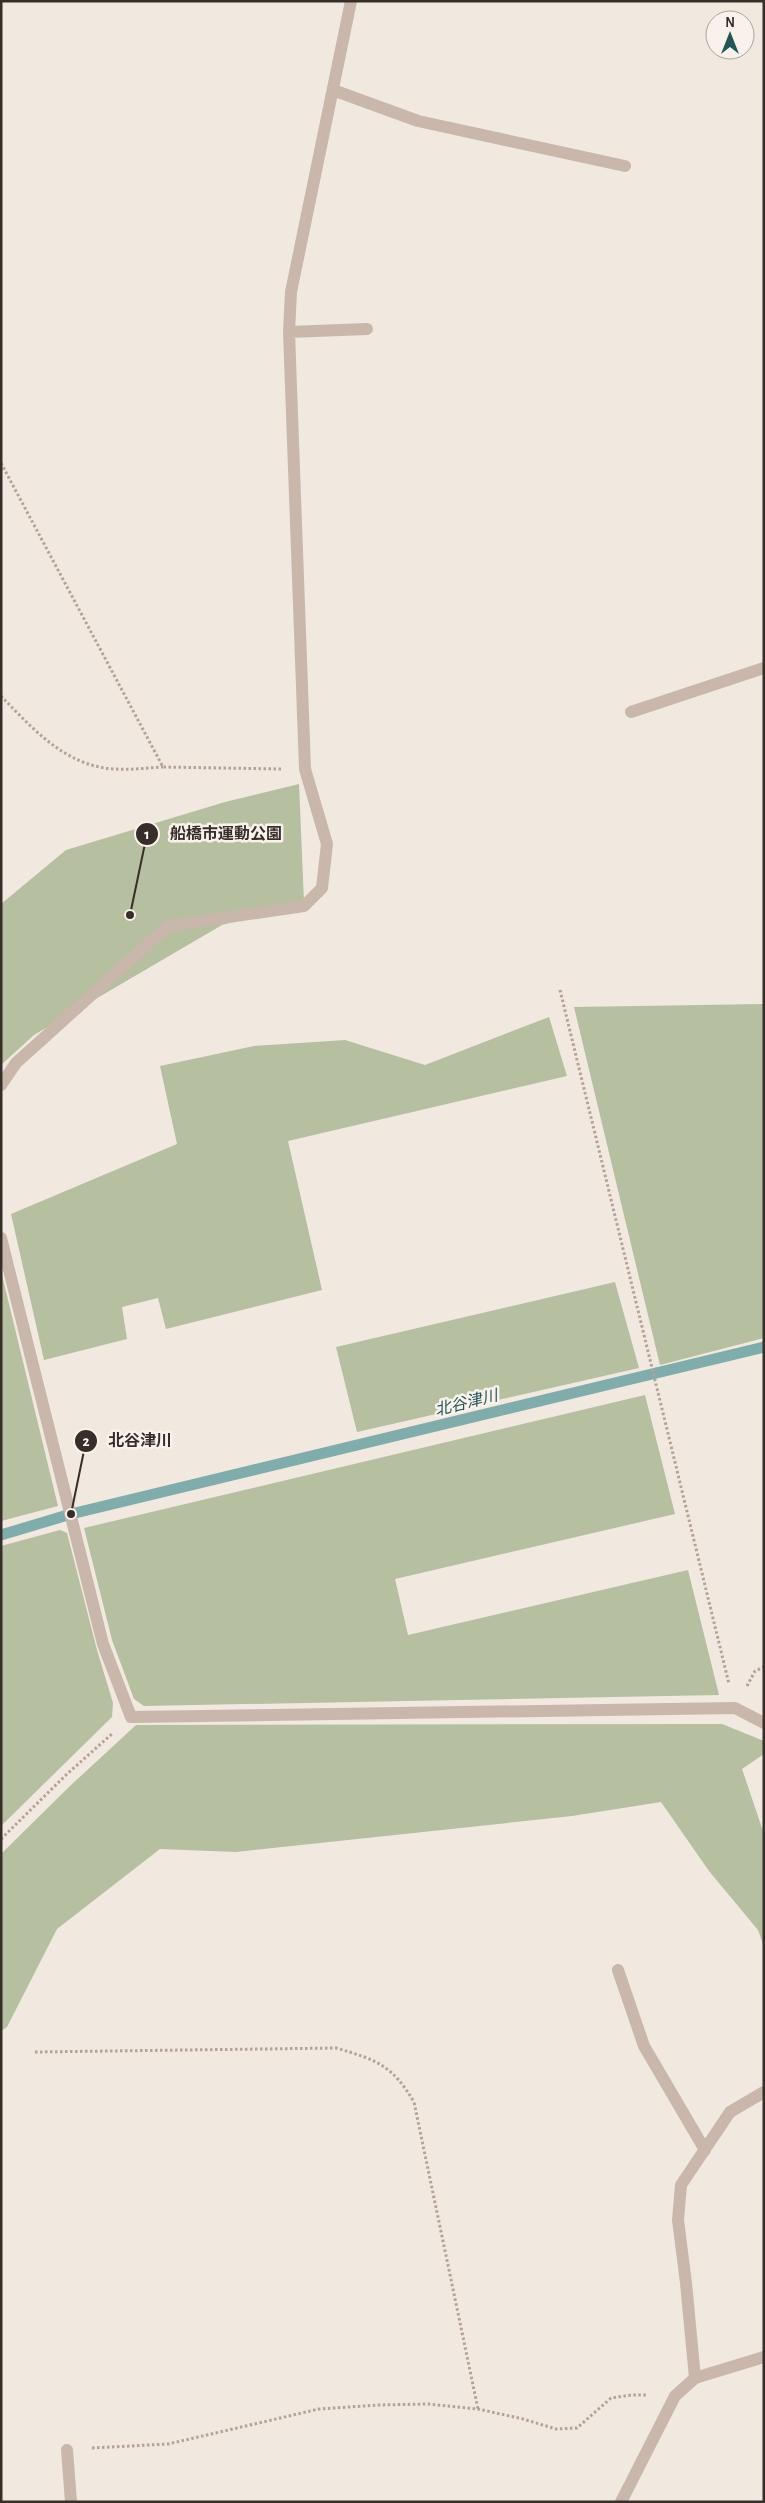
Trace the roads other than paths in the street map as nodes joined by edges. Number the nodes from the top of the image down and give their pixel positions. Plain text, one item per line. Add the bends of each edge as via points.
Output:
1 (351, 1) edge
2 (332, 90) junction
3 (625, 166) dead end
4 (367, 329) dead end
5 (289, 332) junction
6 (764, 668) edge
7 (631, 712) dead end
8 (1, 1085) edge
9 (1, 1238) edge
10 (764, 1723) edge
11 (618, 1970) dead end
12 (764, 2092) edge
13 (705, 2150) junction
14 (764, 2357) edge
15 (695, 2378) junction
16 (67, 2450) road end
17 (71, 2502) edge
18 (621, 2502) edge

1 - 2 street
2 - 3 street via 418,121
2 - 5 street via 290,292
4 - 5 street
5 - 8 street via 304,769 327,844 322,888 304,906 168,926 16,1063
6 - 7 street
9 - 10 street via 103,1644 131,1717 735,1708
11 - 13 street via 644,2046
12 - 13 street via 730,2112
13 - 15 street via 682,2185 678,2220
14 - 15 street
15 - 18 street via 675,2396
16 - 17 street

